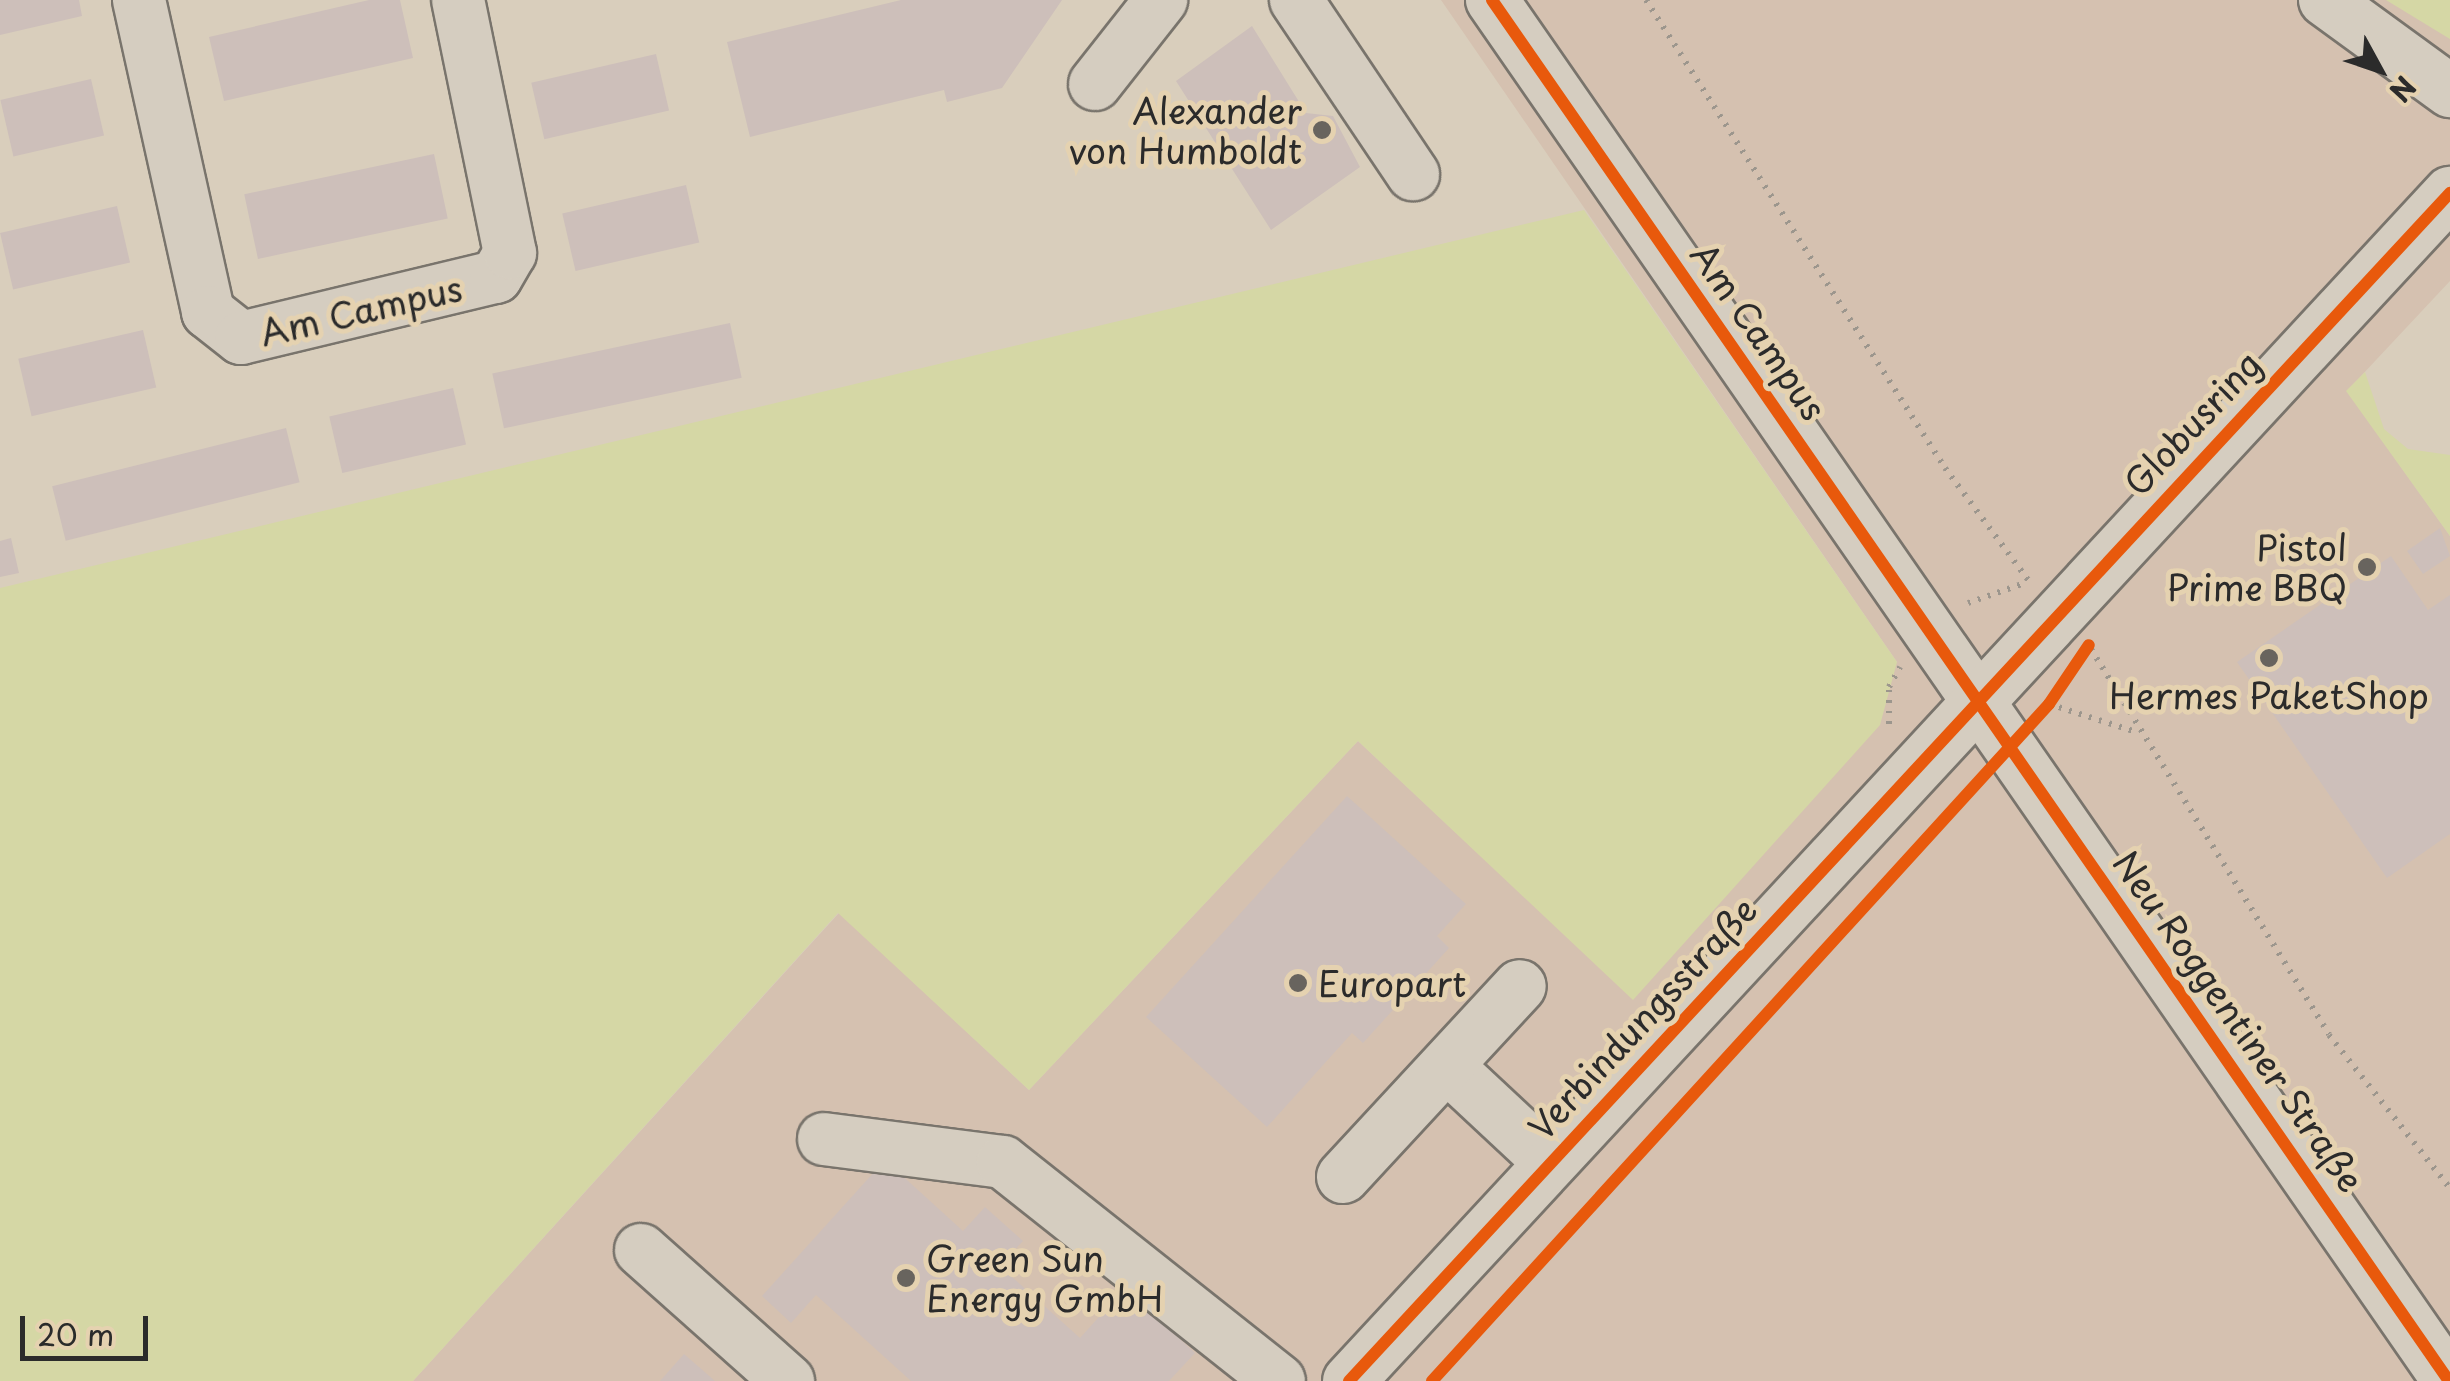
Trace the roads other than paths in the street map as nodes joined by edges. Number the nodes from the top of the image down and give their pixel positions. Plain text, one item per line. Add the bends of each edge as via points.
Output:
1 (139, 0) edge
2 (458, 0) edge
3 (1162, 0) edge
4 (1296, 0) edge
5 (1492, 0) edge
6 (2325, 0) edge
7 (1095, 84) dead end
8 (2450, 91) edge
9 (1414, 174) dead end
10 (2450, 193) edge
11 (1978, 695) junction
12 (1520, 986) dead end
13 (1447, 1066) junction
14 (824, 1138) dead end
15 (1550, 1162) junction
16 (1343, 1177) dead end
17 (641, 1250) dead end
18 (788, 1381) edge
19 (1278, 1381) edge
20 (1349, 1381) edge
21 (2450, 1381) edge

1 - 2 street, Am Campus via 208,312 241,338 496,277 510,253
3 - 7 street
4 - 9 street
5 - 11 street, Am Campus
6 - 8 street
10 - 11 street, Globusring
11 - 15 street, Verbindungsstraße
11 - 21 street, Neu Roggentiner Straße
12 - 13 street
13 - 15 street
13 - 16 street
14 - 19 street via 1003,1162
15 - 20 street, Verbindungsstraße
17 - 18 street

